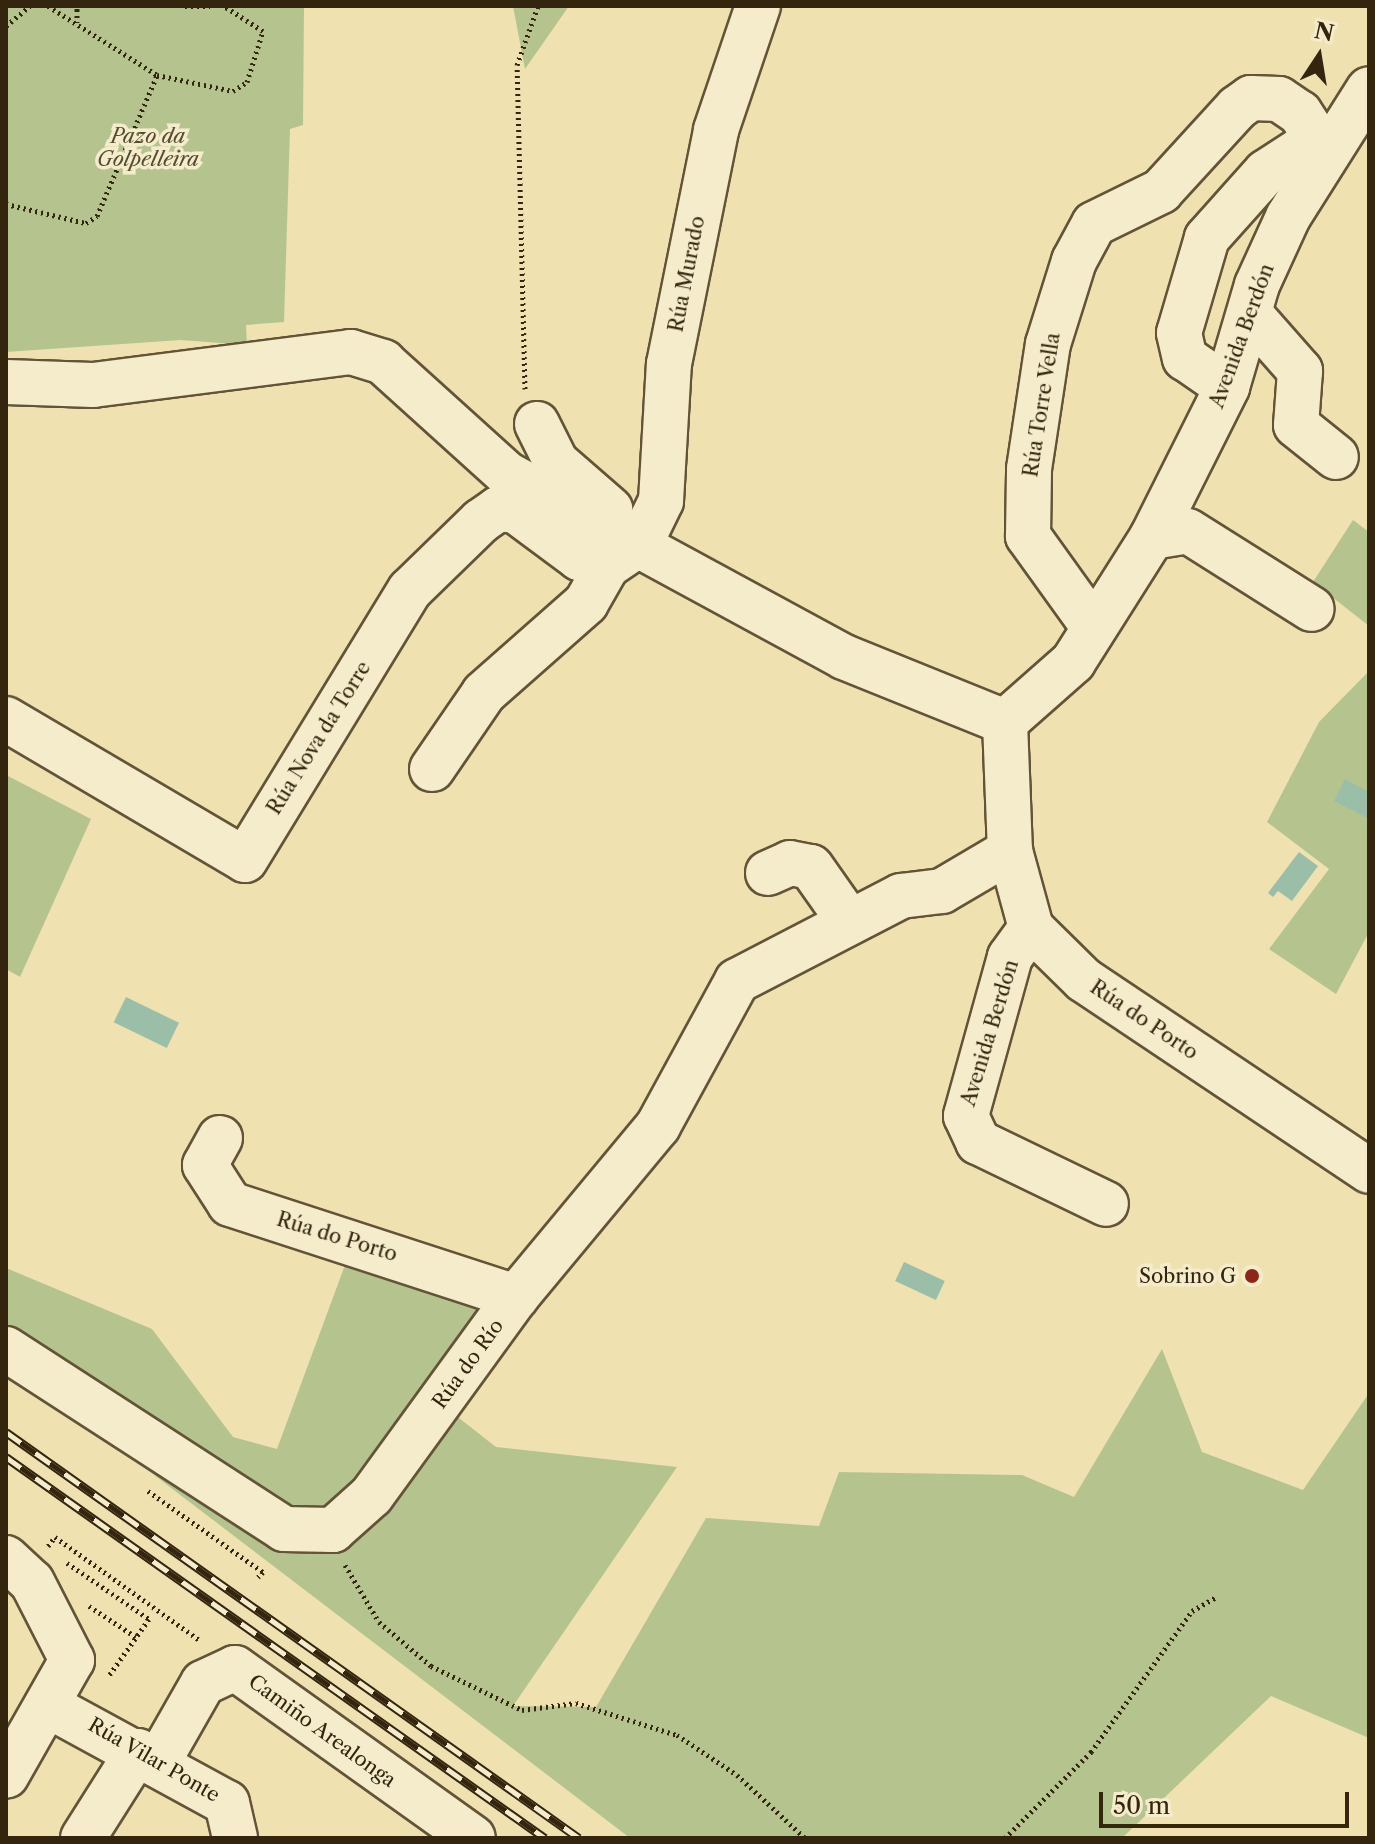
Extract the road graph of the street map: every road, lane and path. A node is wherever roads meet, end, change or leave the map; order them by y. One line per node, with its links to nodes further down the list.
1 (30, 6): 10 (path)
2 (48, 6): 9 (path)
3 (77, 6): 9 (path)
4 (185, 6): 5 (path)
5 (210, 6)
6 (224, 6): 11 (path)
7 (538, 6): 18 (path)
8 (758, 6): 21 (street, Rúa Murado)
9 (77, 23): 11 (path)
10 (6, 26)
11 (157, 75): 14 (path)
12 (1369, 89): 13 (street, Avenida Berdón)
13 (1324, 143): 15 (street, Avenida Berdón); 17 (street); 23 (street, Rúa Torre Vella)
14 (6, 204)
15 (1250, 314): 17 (street, Avenida Berdón); 19 (street)
16 (6, 382): 21 (street)
17 (1227, 387): 20 (street, Avenida Berdón)
18 (537, 424): 21 (street)
19 (1336, 457)
20 (1152, 537): 22 (street); 23 (street, Avenida Berdón)
21 (633, 548): 24 (street, Rúa Nova da Torre); 25 (street); 26 (street)
22 (1312, 609)
23 (1092, 625): 25 (street, Avenida Berdón)
24 (6, 719)
25 (1005, 722): 27 (street)
26 (432, 769)
27 (1010, 851): 29 (street, Rúa do Río); 30 (street)
28 (768, 873): 29 (street)
29 (849, 921): 34 (street, Rúa do Río)
30 (1031, 928): 32 (street, Rúa do Porto); 33 (street, Avenida Berdón)
31 (220, 1138): 34 (street, Rúa do Porto)
32 (1369, 1171)
33 (1106, 1204)
34 (516, 1297): 36 (street, Rúa do Río)
35 (6, 1349): 36 (street)
36 (333, 1530): 48 (path)
37 (6, 1558): 42 (street)
38 (74, 1596): 40 (path)
39 (1216, 1597): 49 (path)
40 (136, 1637): 41 (path); 42 (path)
41 (210, 1647)
42 (63, 1711): 43 (street, Rúa Vilar Ponte); 44 (street)
43 (148, 1757): 45 (street); 46 (street, Rúa Vilar Ponte); 47 (street, Camiño Arealonga)
44 (6, 1776)
45 (83, 1838)
46 (235, 1838)
47 (473, 1838)
48 (805, 1838)
49 (1005, 1838)

